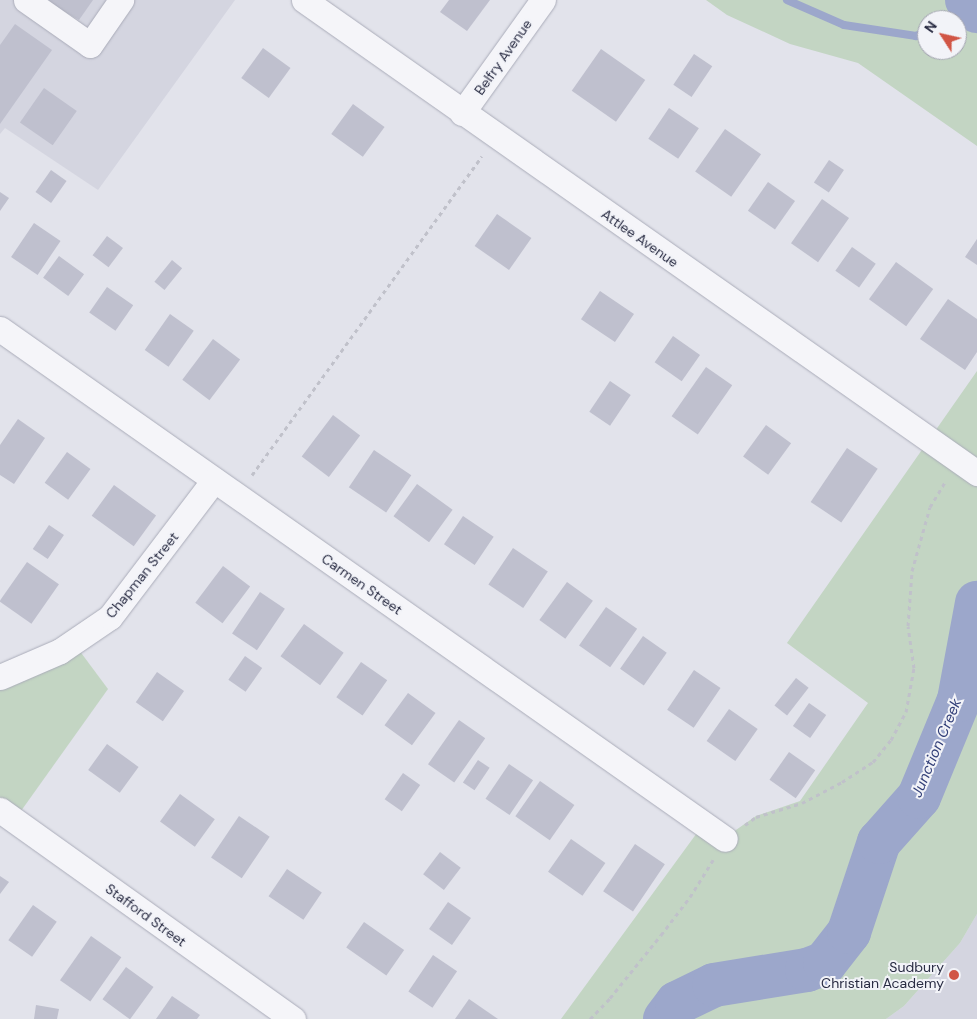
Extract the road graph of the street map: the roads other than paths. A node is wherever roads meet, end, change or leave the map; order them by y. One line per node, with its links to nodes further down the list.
1 (26, 0): 2 (street)
2 (121, 0)
3 (304, 0): 5 (street, Attlee Avenue)
4 (544, 0): 5 (street, Belfry Avenue)
5 (462, 113): 7 (street, Attlee Avenue)
6 (0, 329): 8 (street, Carmen Street)
7 (967, 466)
8 (214, 480): 9 (street, Chapman Street); 11 (street, Carmen Street)
9 (0, 677)
10 (0, 810): 12 (street, Stafford Street)
11 (725, 839)
12 (293, 1019)

